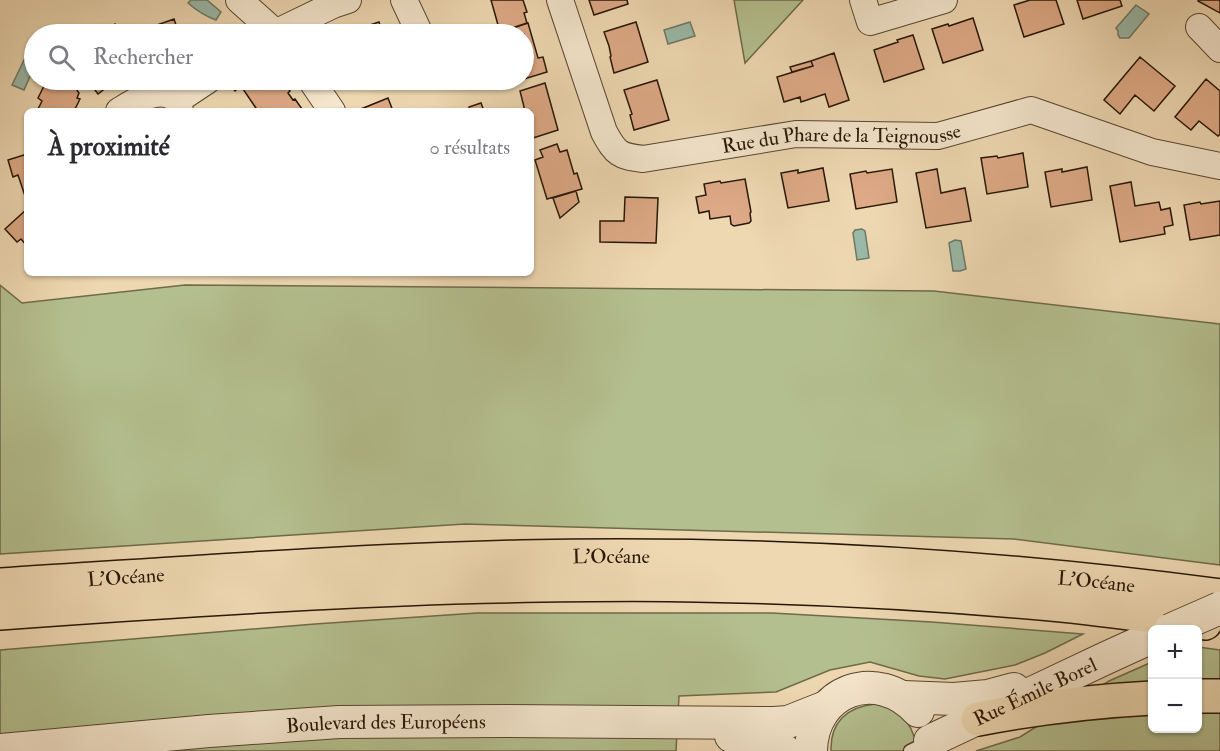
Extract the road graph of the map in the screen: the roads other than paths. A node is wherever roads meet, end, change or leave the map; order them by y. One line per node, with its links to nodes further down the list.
1 (239, 0): 7 (street)
2 (348, 0): 8 (street)
3 (404, 0): 9 (street)
4 (560, 0): 17 (street, Rue du Phare de la Teignousse)
5 (863, 0): 6 (street)
6 (944, 0)
7 (264, 24)
8 (295, 24)
9 (415, 24)
10 (1199, 27): 11 (street)
11 (1220, 49)
12 (197, 90): 14 (street)
13 (318, 90): 16 (street)
14 (179, 106): 15 (street)
15 (124, 108)
16 (330, 108)
17 (1220, 166)
18 (0, 585): 19 (highway, L’Océane)
19 (1220, 596)
20 (1220, 608): 23 (street, bridge)
21 (0, 613): 22 (highway, L’Océane)
22 (1220, 624)
23 (1181, 625)
24 (1148, 639): 25 (street, Rue Émile Borel)
25 (1106, 658): 28 (street, Rue Émile Borel); 31 (street, Rue Émile Borel)
26 (1202, 696): 27 (highway)
27 (1220, 696)
28 (903, 697): 30 (street, Boulevard des Européens); 33 (street)
29 (1148, 698): 31 (highway)
30 (826, 707): 32 (street, Boulevard des Européens); 36 (street)
31 (978, 719): 33 (street, Rue Émile Borel)
32 (665, 723): 34 (street, Boulevard des Européens); 35 (street, Boulevard des Européens)
33 (923, 748)
34 (0, 750)
35 (785, 751)
36 (811, 751)

